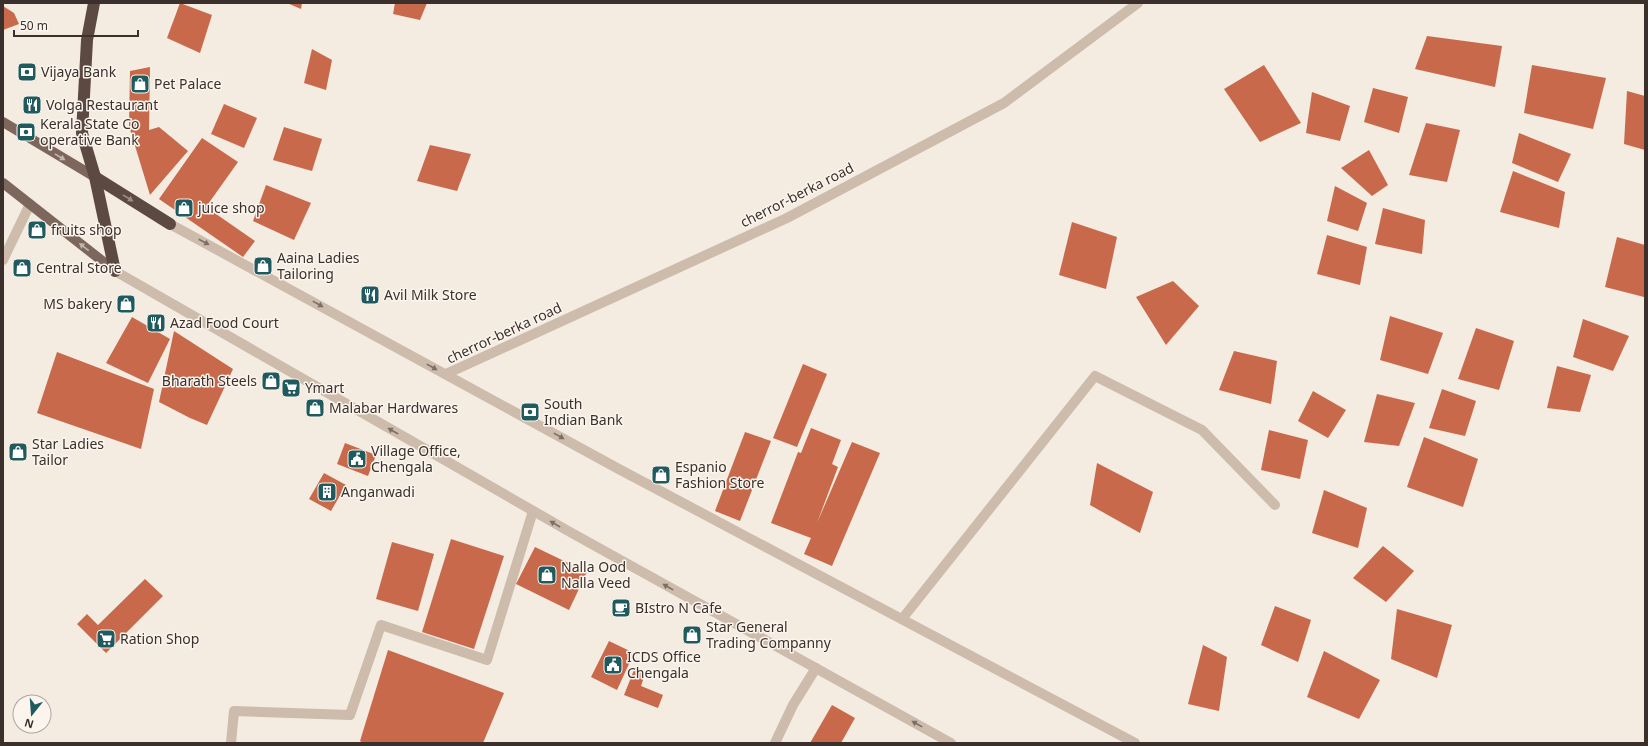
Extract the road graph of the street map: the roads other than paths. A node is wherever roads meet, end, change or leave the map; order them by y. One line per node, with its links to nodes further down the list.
1 (94, 3): 4 (highway)
2 (1138, 3): 10 (street, cherror-berka road)
3 (3, 122): 4 (main road, one-way to 4)
4 (95, 177): 7 (highway, one-way to 7); 9 (highway)
5 (3, 183): 6 (main road)
6 (30, 204): 8 (street); 9 (main road, one-way to 6)
7 (170, 224): 10 (street, one-way to 10)
8 (3, 260)
9 (115, 271): 12 (street, one-way to 9)
10 (446, 374): 13 (street, one-way to 13)
11 (1275, 505): 13 (street)
12 (533, 511): 14 (street, one-way to 12); 15 (street)
13 (902, 619): 18 (street)
14 (816, 668): 16 (street); 17 (street, one-way to 14)
15 (231, 743)
16 (775, 743)
17 (951, 743)
18 (1135, 743)

